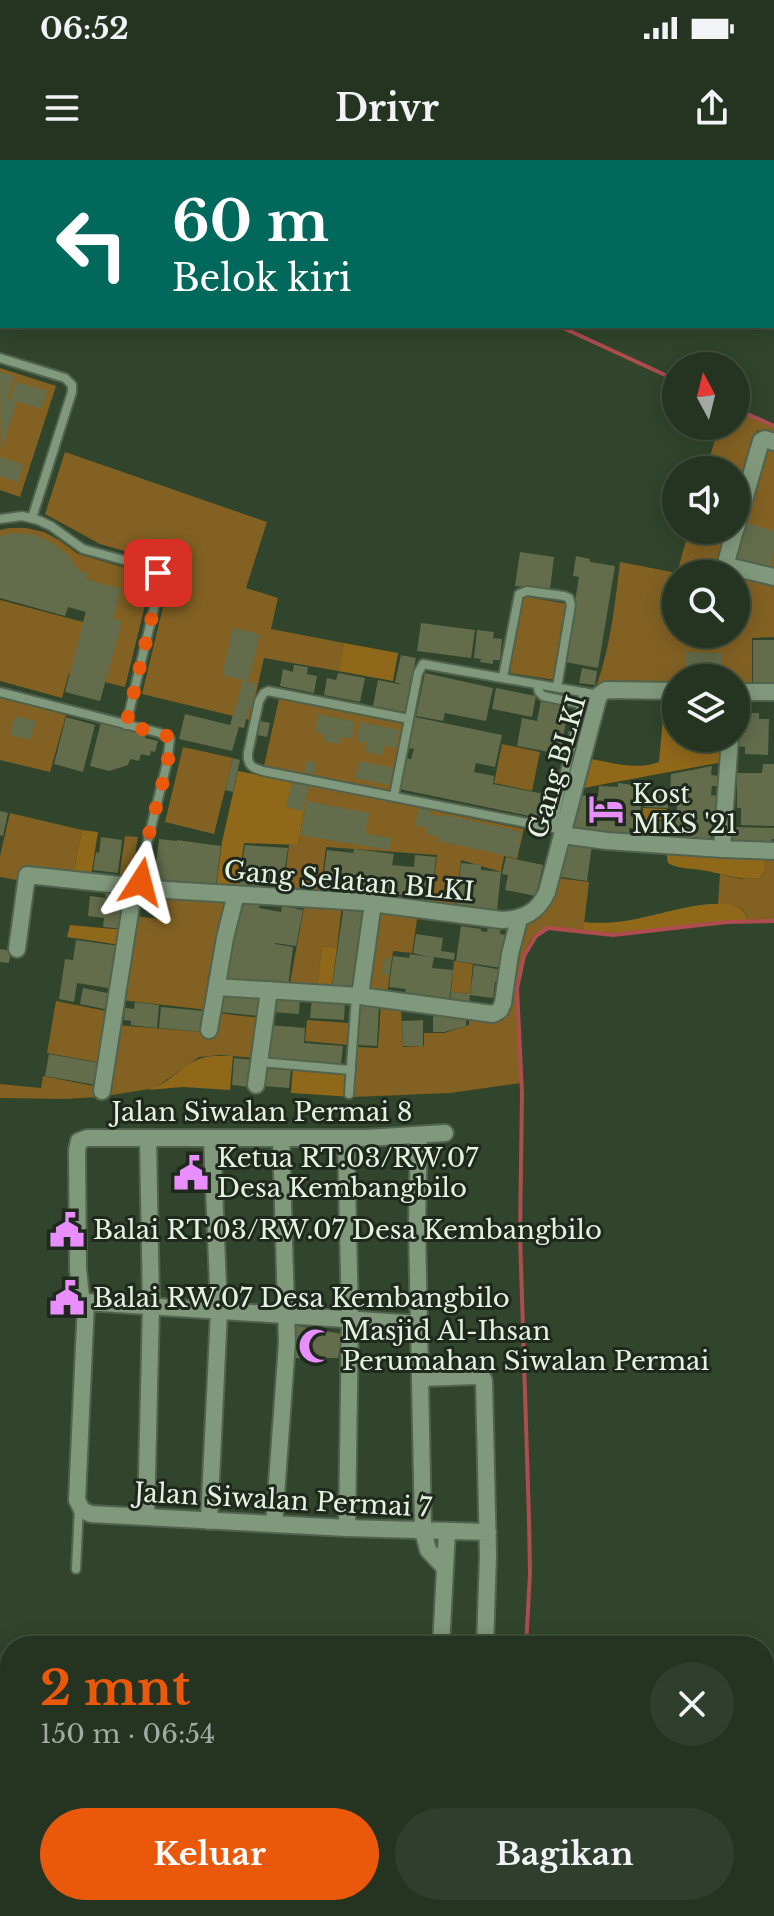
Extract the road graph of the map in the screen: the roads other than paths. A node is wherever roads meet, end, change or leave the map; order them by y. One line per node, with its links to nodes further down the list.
1 (0, 358): 4 (lane)
2 (774, 442): 3 (street)
3 (750, 479)
4 (32, 518): 5 (lane); 18 (lane)
5 (0, 519)
6 (732, 544): 7 (street)
7 (774, 577)
8 (503, 677): 9 (lane); 10 (lane); 17 (lane)
9 (537, 684): 10 (lane); 16 (lane)
10 (557, 687): 15 (lane)
11 (662, 691): 15 (street, Gang BLKI)
12 (0, 692): 18 (lane)
13 (750, 692): 14 (street)
14 (774, 692)
15 (592, 694): 16 (lane); 21 (street, Gang BLKI)
16 (581, 704): 21 (lane)
17 (409, 719): 20 (lane); 20 (lane)
18 (126, 725): 24 (lane)
19 (729, 752): 22 (street)
20 (394, 796): 21 (lane)
21 (559, 831): 22 (street); 27 (street, Gang BLKI)
22 (722, 849): 23 (street)
23 (774, 851)
24 (137, 887): 25 (street, Gang Selatan BLKI); 28 (street, Gang Selatan BLKI); 36 (street)
25 (236, 894): 26 (street, Gang Selatan BLKI); 29 (street)
26 (373, 903): 27 (street, Gang Selatan BLKI); 31 (street)
27 (521, 918): 31 (street)
28 (17, 949)
29 (217, 987): 30 (street); 32 (street)
30 (269, 990): 31 (street); 33 (street)
31 (358, 996): 34 (lane)
32 (209, 1030)
33 (259, 1061): 34 (lane); 35 (street)
34 (351, 1070): 37 (lane)
35 (256, 1085)
36 (102, 1091)
37 (349, 1094)
38 (445, 1133): 39 (street, Jalan Siwalan Permai 8)
39 (419, 1135): 43 (street, Jalan Siwalan Permai 8); 49 (street)
40 (148, 1138): 41 (street, Jalan Siwalan Permai 8); 44 (street, Jalan Siwalan Permai 8); 45 (street)
41 (212, 1138): 42 (street, Jalan Siwalan Permai 8); 46 (street)
42 (281, 1138): 43 (street, Jalan Siwalan Permai 8); 47 (street)
43 (346, 1138): 48 (street)
44 (86, 1302): 45 (street); 51 (street)
45 (151, 1306): 46 (street); 52 (street)
46 (219, 1311): 47 (street); 53 (street)
47 (287, 1315): 48 (street); 54 (street)
48 (350, 1319): 49 (street); 55 (street)
49 (419, 1324): 50 (street)
50 (420, 1378): 56 (street); 58 (street)
51 (79, 1507): 52 (street, Jalan Siwalan Permai 7); 60 (lane)
52 (146, 1517): 53 (street, Jalan Siwalan Permai 7)
53 (209, 1521): 54 (street, Jalan Siwalan Permai 7)
54 (274, 1524): 55 (street, Jalan Siwalan Permai 7)
55 (347, 1528): 56 (street, Jalan Siwalan Permai 7)
56 (423, 1531): 57 (street, Jalan Siwalan Permai 7); 59 (street)
57 (447, 1531): 58 (street, Jalan Siwalan Permai 7); 59 (street)
58 (488, 1532): 62 (street)
59 (445, 1568): 61 (street)
60 (76, 1569)
61 (442, 1636)
62 (485, 1636)

